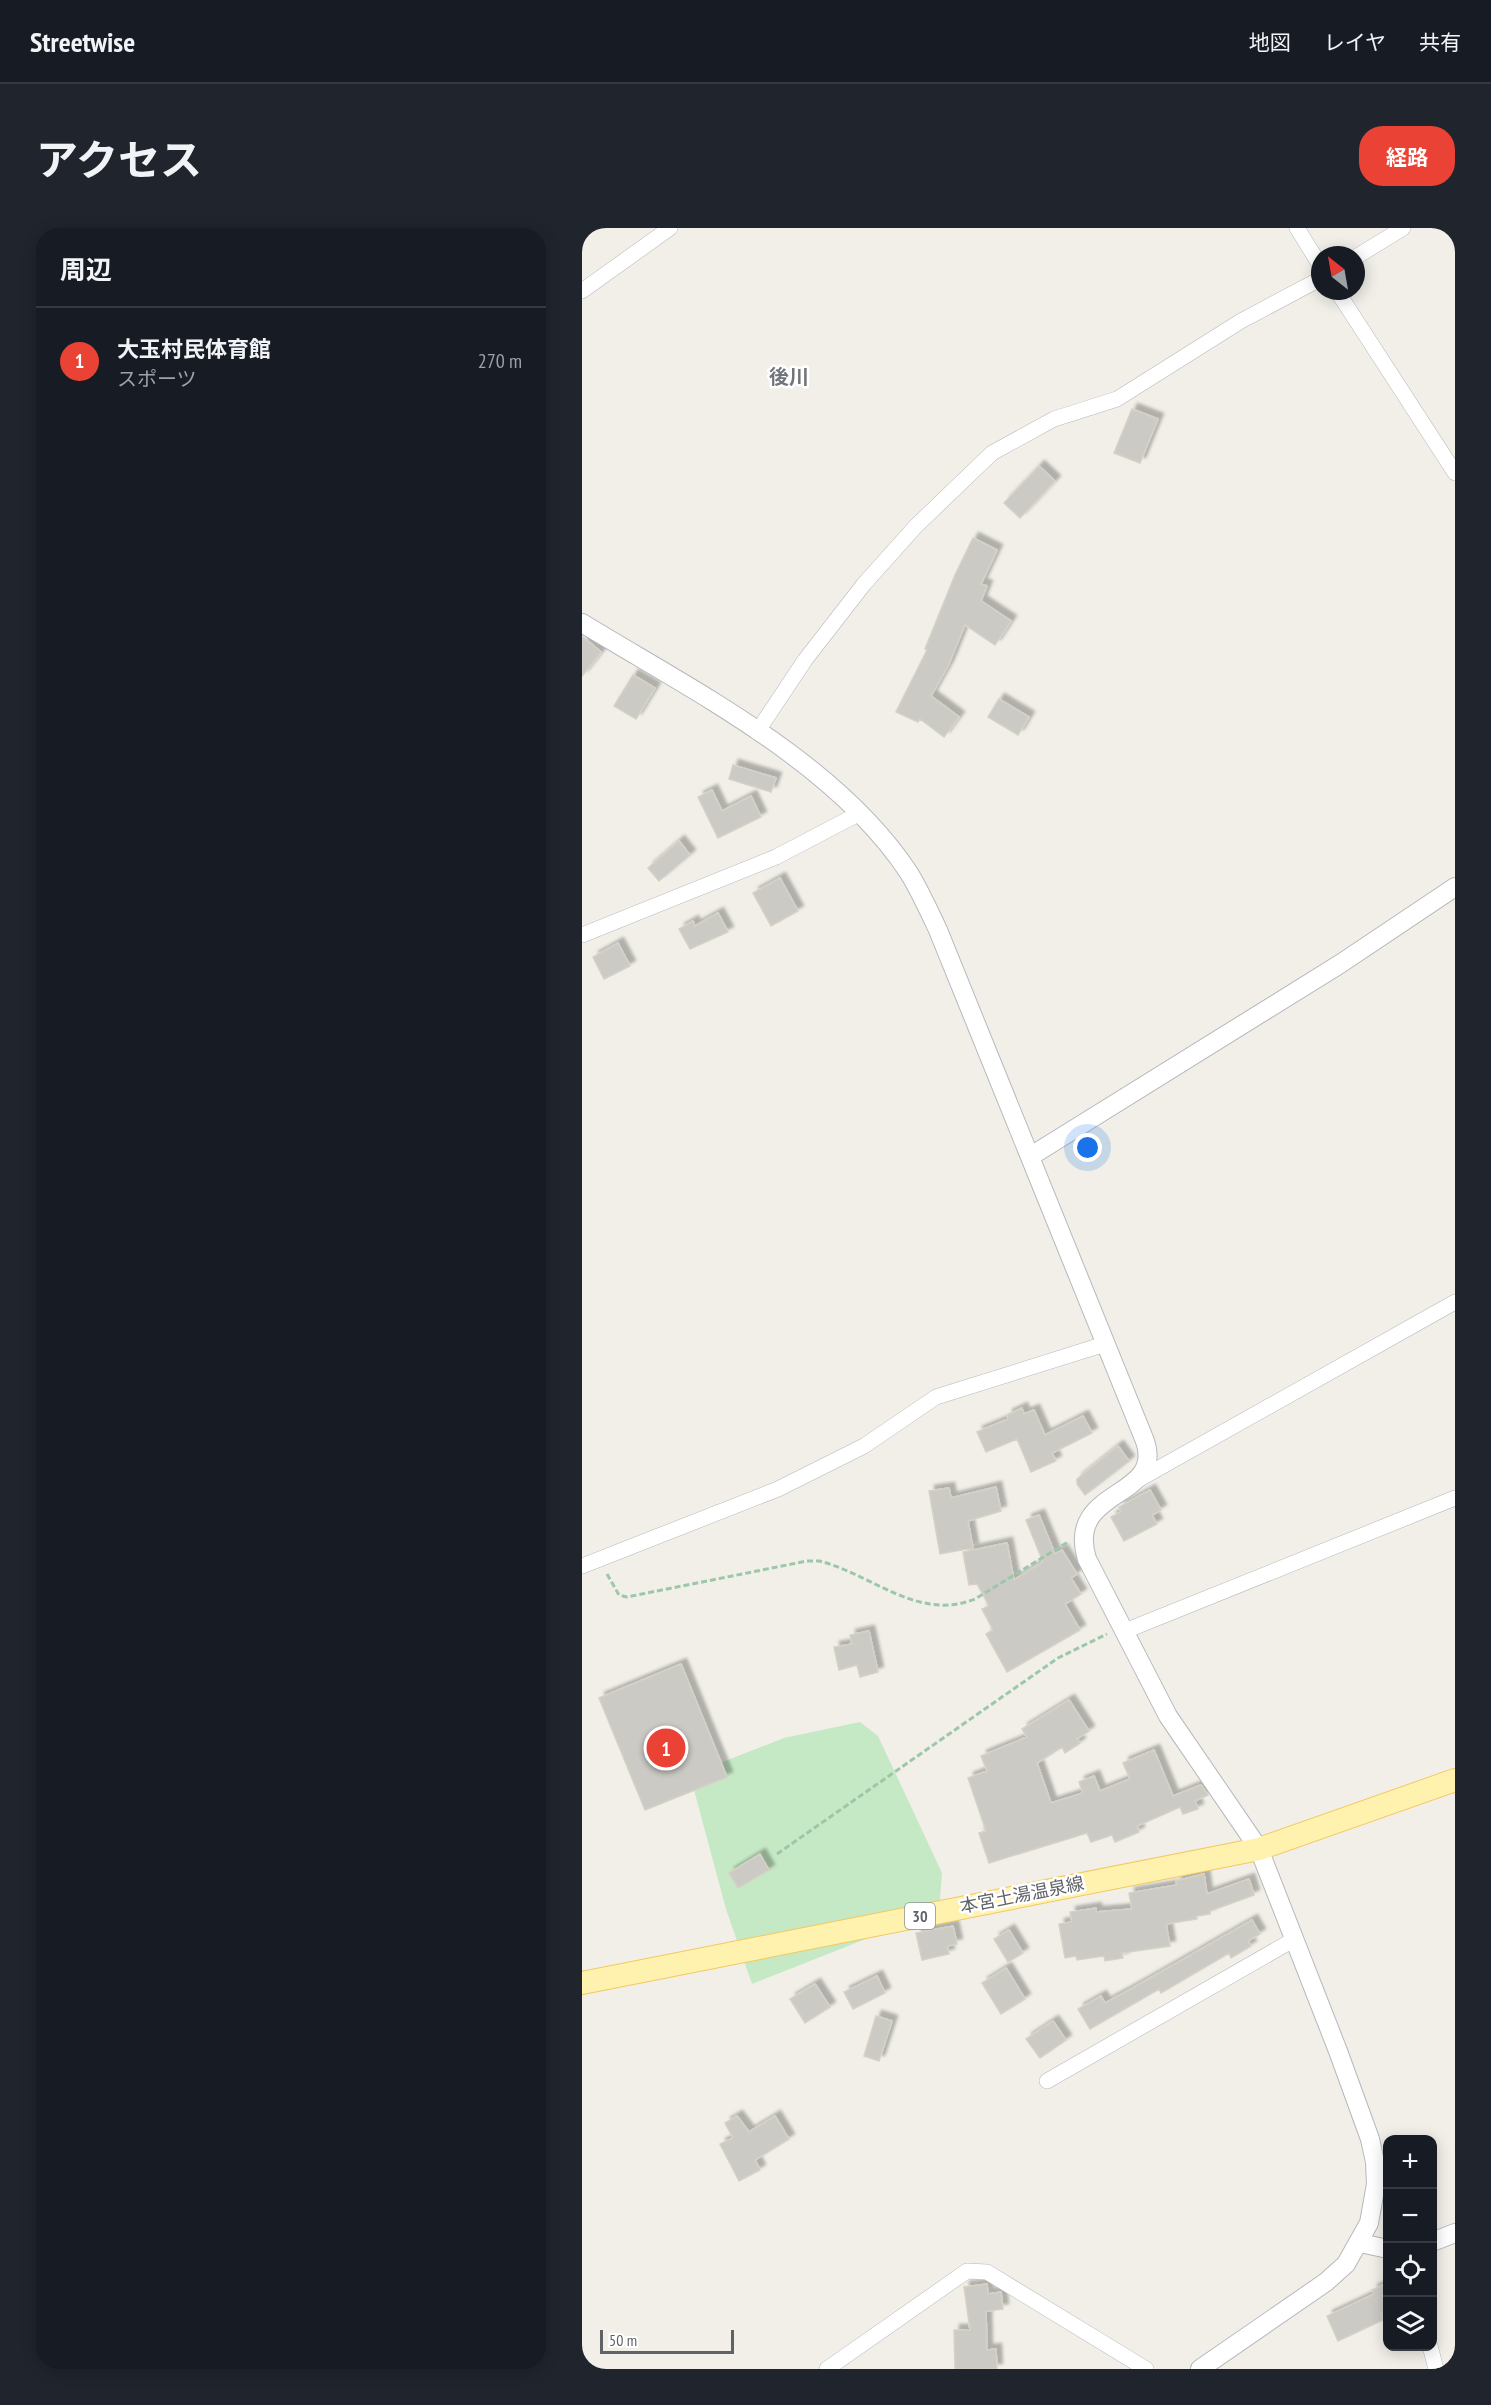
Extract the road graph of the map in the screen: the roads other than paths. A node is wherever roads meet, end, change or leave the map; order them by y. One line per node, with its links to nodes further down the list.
1 (670, 228): 7 (street)
2 (1297, 228): 4 (street)
3 (1403, 228): 5 (street)
4 (1311, 251)
5 (1365, 251)
6 (1311, 284): 11 (street)
7 (582, 291)
8 (1343, 300): 9 (street)
9 (1455, 473)
10 (582, 623): 11 (street)
11 (758, 732): 12 (street)
12 (860, 813): 14 (street); 15 (street)
13 (1455, 887): 15 (street)
14 (582, 935)
15 (1031, 1156): 17 (street)
16 (1455, 1302): 18 (street)
17 (1105, 1344): 18 (street); 20 (street)
18 (1136, 1481): 21 (street)
19 (1455, 1498): 21 (street)
20 (582, 1566)
21 (1119, 1631): 23 (street)
22 (1455, 1780): 23 (main road, 本宮土湯温泉線 / 30)
23 (1258, 1849): 24 (street); 25 (main road, 本宮土湯温泉線 / 30)
24 (1293, 1940): 26 (street); 29 (street)
25 (582, 1983)
26 (1047, 2080)
27 (1455, 2233): 28 (street)
28 (1437, 2240)
29 (1360, 2243): 30 (street); 34 (street)
30 (1383, 2248)
31 (1431, 2351): 35 (street)
32 (827, 2369): 33 (street)
33 (1146, 2369)
34 (1200, 2369)
35 (1436, 2369)

